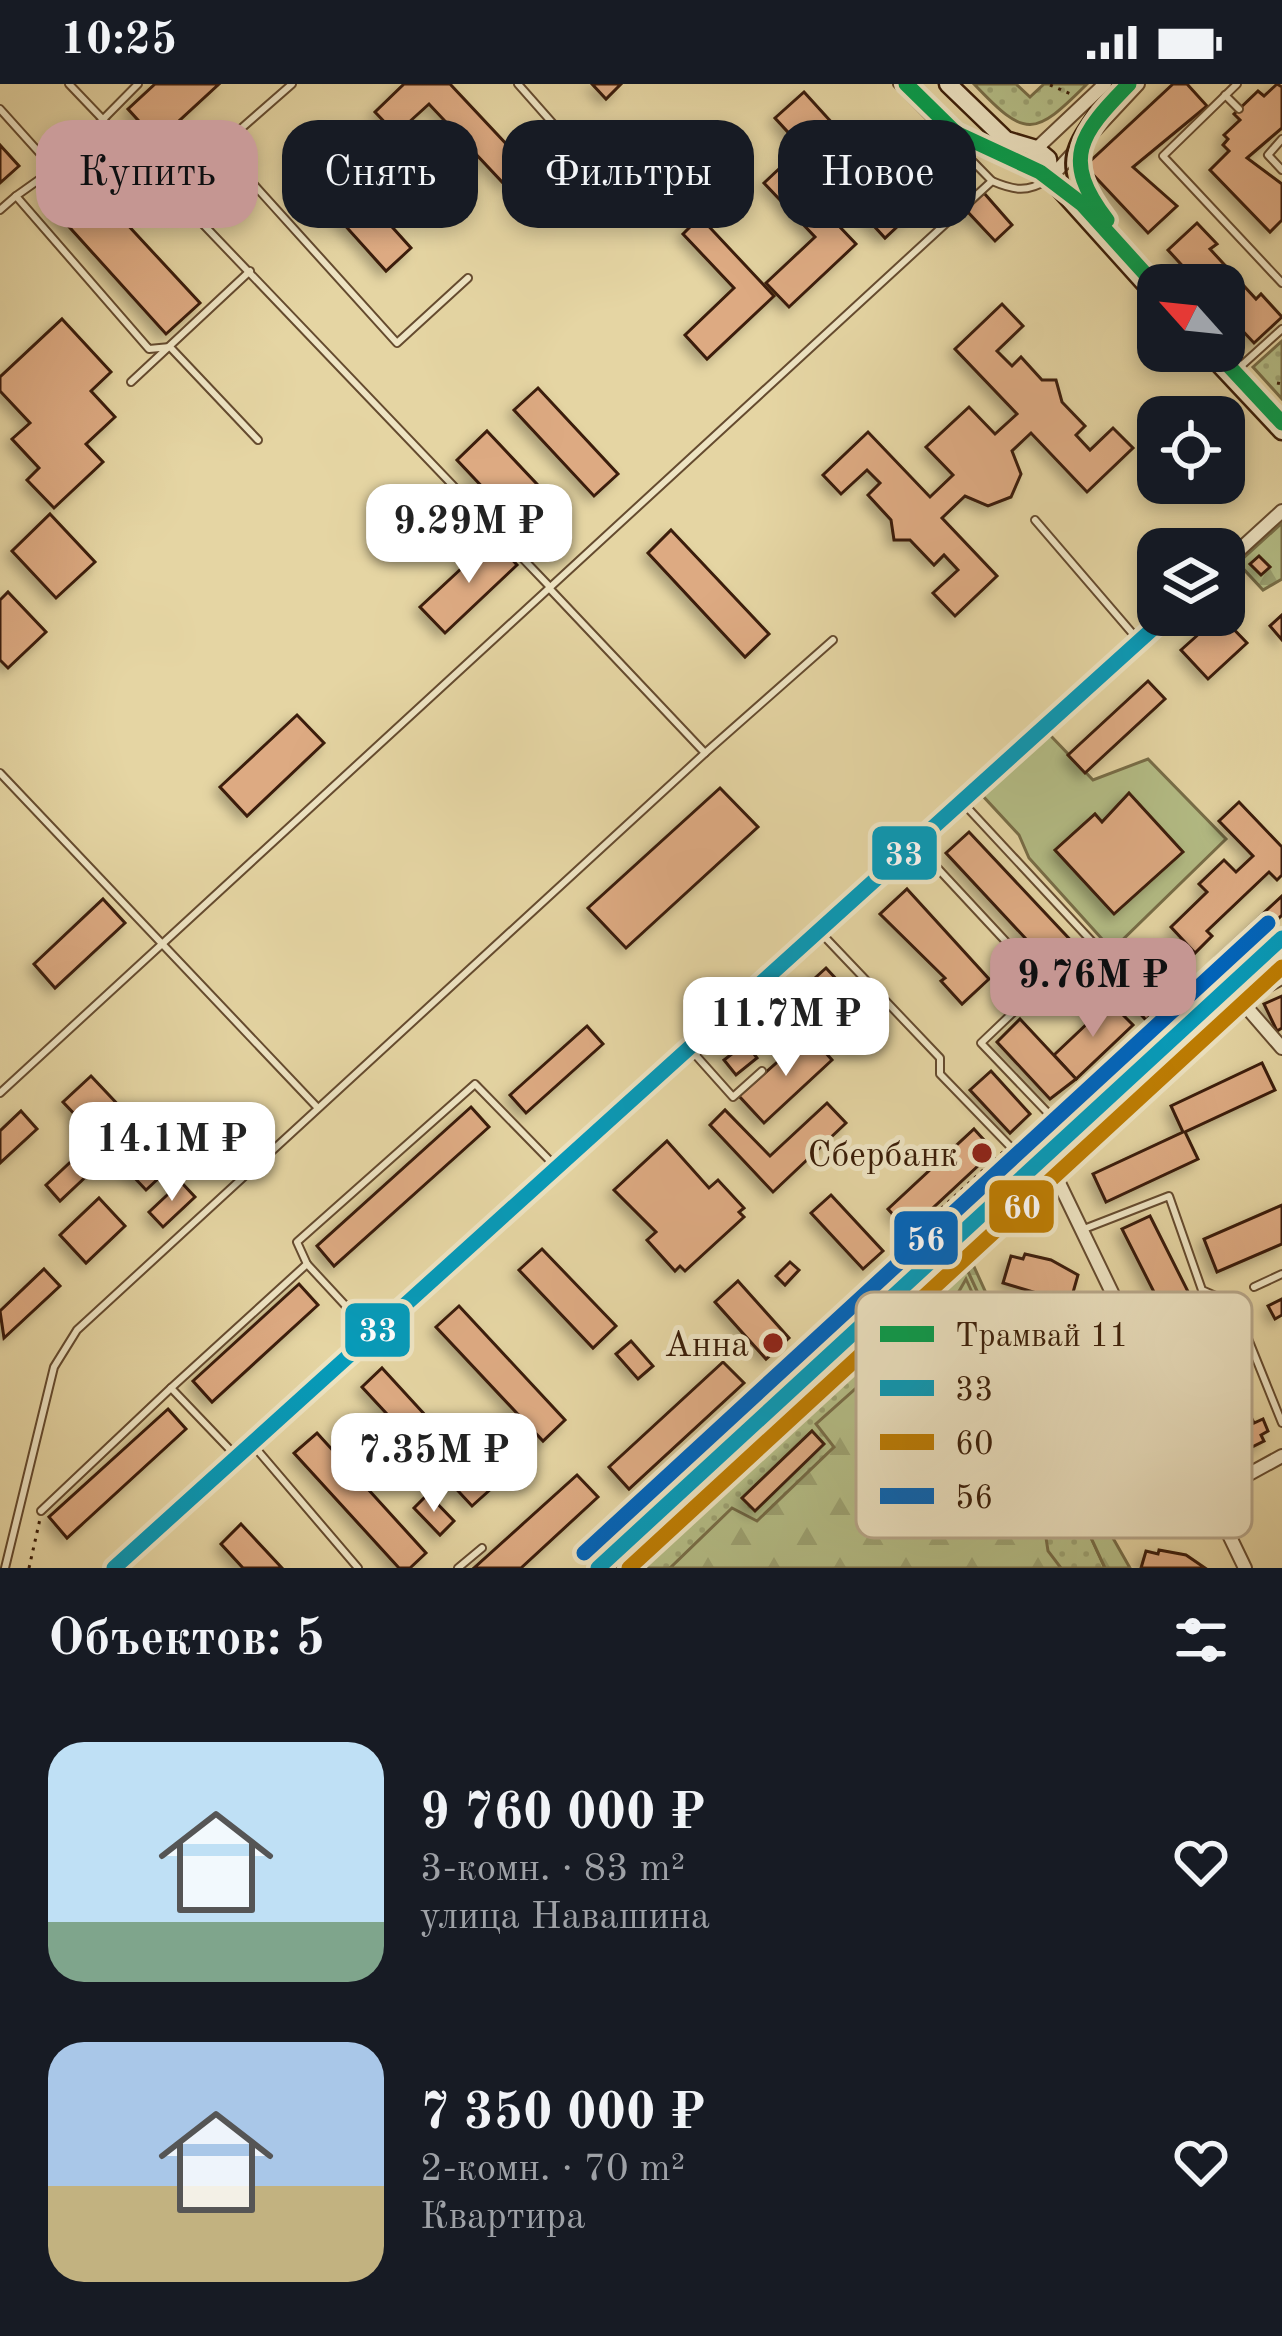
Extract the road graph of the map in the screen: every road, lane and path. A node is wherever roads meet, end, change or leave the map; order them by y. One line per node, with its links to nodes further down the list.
1 (69, 84): 15 (lane)
2 (138, 84): 15 (lane)
3 (292, 84): 27 (lane)
4 (518, 84): 16 (lane)
5 (897, 84): 21 (lane)
6 (948, 84): 19 (main road)
7 (1105, 84): 19 (street)
8 (1138, 84): 19 (street)
9 (1049, 85): 12 (path)
10 (1234, 85): 11 (lane)
11 (1225, 95): 14 (lane); 28 (lane)
12 (1078, 97)
13 (0, 109): 18 (lane)
14 (1239, 110)
15 (102, 118): 25 (lane)
16 (549, 120)
17 (1282, 139): 20 (lane)
18 (36, 149)
19 (1049, 161): 21 (lane); 26 (main road)
20 (1282, 170)
21 (992, 181): 39 (lane)
22 (36, 182): 23 (lane)
23 (16, 196): 24 (lane); 30 (lane)
24 (0, 210)
25 (250, 272): 30 (lane); 39 (lane)
26 (1137, 272)
27 (468, 278)
28 (1282, 284)
29 (1282, 329): 32 (lane)
30 (170, 347): 33 (lane); 35 (lane)
31 (1227, 372): 32 (main road)
32 (1230, 375): 34 (main road)
33 (131, 382)
34 (1282, 431)
35 (258, 440)
36 (1282, 511): 38 (street)
37 (1035, 520): 42 (lane)
38 (1245, 545)
39 (549, 588): 43 (lane); 49 (lane)
40 (1145, 636): 42 (street)
41 (833, 640): 43 (lane)
42 (1139, 641): 45 (street)
43 (705, 753): 58 (lane)
44 (0, 773): 49 (lane)
45 (961, 801): 46 (street); 51 (lane)
46 (915, 844): 47 (street); 51 (lane)
47 (818, 931): 54 (street); 61 (lane)
48 (1282, 938): 52 (main road)
49 (164, 942): 57 (lane); 58 (lane)
50 (1282, 981): 53 (lane)
51 (1044, 983): 59 (lane)
52 (1229, 987): 55 (street); 59 (main road)
53 (1260, 992)
54 (689, 1047): 56 (lane); 62 (street)
55 (1282, 1048)
56 (762, 1071)
57 (0, 1093)
58 (316, 1106): 83 (lane)
59 (1068, 1134): 61 (main road)
60 (1009, 1157): 64 (path)
61 (1039, 1163): 63 (street); 68 (main road)
62 (556, 1168): 65 (lane); 72 (street)
63 (1084, 1229): 69 (street); 70 (lane)
64 (897, 1261)
65 (307, 1264): 72 (lane); 74 (lane)
66 (1282, 1274): 67 (lane)
67 (1254, 1287)
68 (899, 1292)
69 (1114, 1292)
70 (1207, 1292)
71 (856, 1331): 88 (main road)
72 (373, 1334): 76 (street)
73 (1252, 1349): 75 (lane)
74 (171, 1388): 77 (lane); 80 (lane)
75 (1282, 1423)
76 (251, 1443): 77 (street); 86 (lane)
77 (236, 1456): 85 (street)
78 (1282, 1456): 79 (street)
79 (1252, 1472)
80 (41, 1511): 84 (path)
81 (1231, 1538): 89 (street)
82 (482, 1548): 87 (lane)
83 (5, 1568)
84 (29, 1568)
85 (114, 1568)
86 (358, 1568)
87 (458, 1568)
88 (598, 1568)
89 (1245, 1568)

